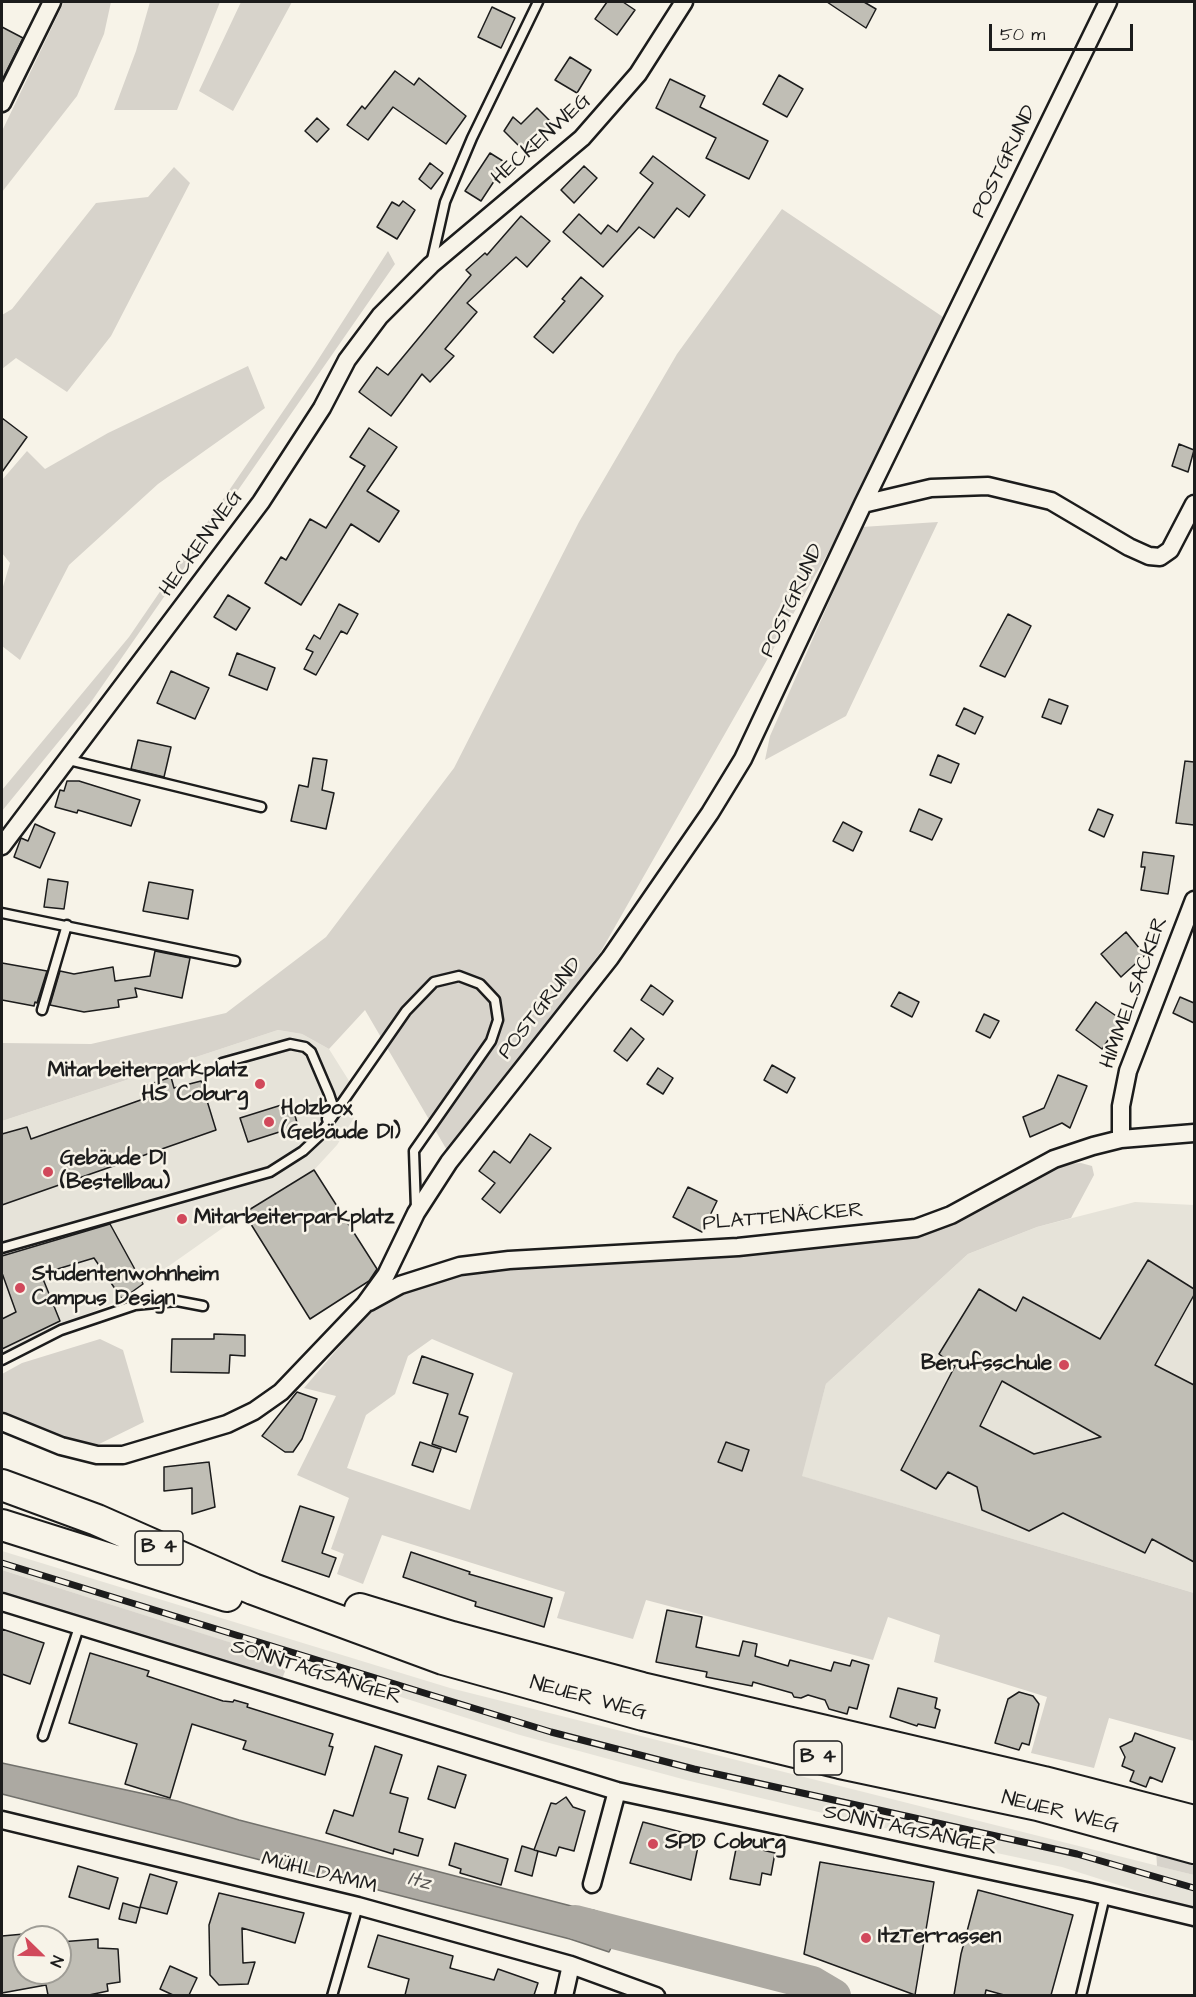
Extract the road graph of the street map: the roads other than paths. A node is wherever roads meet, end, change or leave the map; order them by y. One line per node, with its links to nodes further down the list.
1 (52, 2): 5 (street)
2 (538, 2): 6 (lane, HECKENWEG)
3 (684, 2): 6 (street, HECKENWEG)
4 (1108, 2): 7 (street, POSTGRUND)
5 (2, 103)
6 (431, 265): 9 (street, HECKENWEG)
7 (863, 504): 8 (street); 21 (street, POSTGRUND)
8 (1194, 504)
9 (69, 760): 10 (lane); 11 (street, HECKENWEG)
10 (261, 807)
11 (2, 846)
12 (1194, 900): 20 (street, HIMMELSACKER)
13 (2, 913): 14 (lane)
14 (67, 925): 15 (lane); 16 (lane)
15 (235, 961)
16 (42, 1010)
17 (225, 1071): 19 (lane)
18 (1194, 1133): 20 (street, PLATTENÄCKER)
19 (319, 1136): 21 (lane); 22 (lane)
20 (1121, 1139): 23 (street, PLATTENÄCKER)
21 (416, 1213): 23 (street, POSTGRUND)
22 (2, 1248)
23 (365, 1304): 26 (street, POSTGRUND)
24 (203, 1306): 25 (lane)
25 (2, 1360)
26 (2, 1422)
27 (2, 1463): 36 (highway, NEUER WEG / B 4)
28 (2, 1485): 32 (highway, NEUER WEG / B 4)
29 (2, 1525): 32 (highway)
30 (2, 1602): 31 (street, SONNTAGSANGER)
31 (80, 1624): 33 (lane); 34 (street, SONNTAGSANGER)
32 (443, 1659): 37 (highway, NEUER WEG / B 4)
33 (42, 1736)
34 (617, 1791): 38 (street); 39 (street, SONNTAGSANGER)
35 (2, 1820): 40 (street, MÜHLDAMM)
36 (1194, 1821)
37 (1194, 1848)
38 (592, 1884)
39 (1105, 1896): 41 (street, SONNTAGSANGER); 46 (lane)
40 (358, 1906): 42 (street, MÜHLDAMM); 43 (lane)
41 (1194, 1917)
42 (571, 1965): 44 (street); 45 (street, MÜHLDAMM)
43 (332, 1995)
44 (564, 1995)
45 (656, 1995)
46 (1081, 1995)

